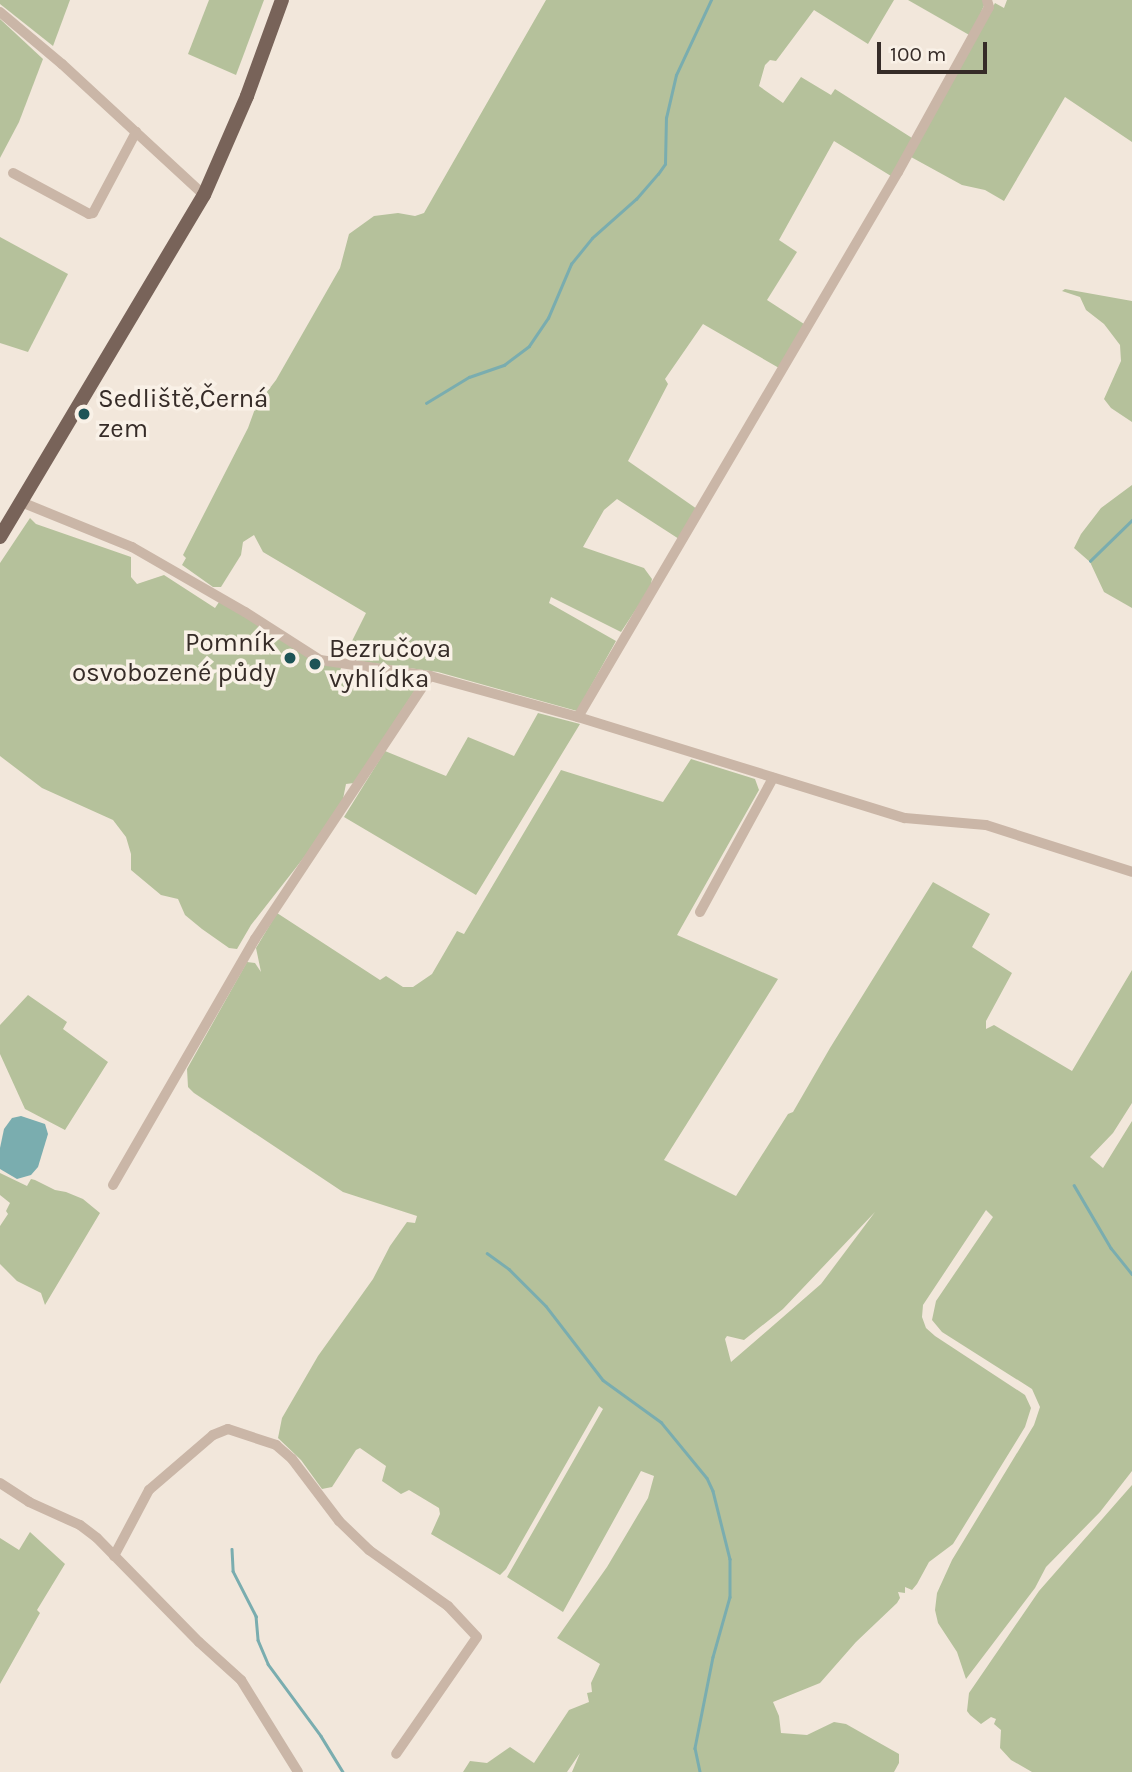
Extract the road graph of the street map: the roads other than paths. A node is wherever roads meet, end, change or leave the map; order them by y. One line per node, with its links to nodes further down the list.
1 (282, 0): 6 (main road)
2 (987, 0): 10 (street)
3 (0, 12): 4 (street)
4 (136, 132): 5 (street); 6 (street)
5 (13, 173)
6 (204, 195): 7 (main road)
7 (21, 502): 8 (main road); 9 (street)
8 (0, 537)
9 (430, 676): 10 (street); 14 (street)
10 (578, 717): 11 (street)
11 (773, 778): 12 (street); 13 (street)
12 (1132, 872)
13 (700, 912)
14 (113, 1185)
15 (0, 1483): 16 (street)
16 (114, 1556): 17 (street); 18 (street)
17 (396, 1754)
18 (298, 1772)

